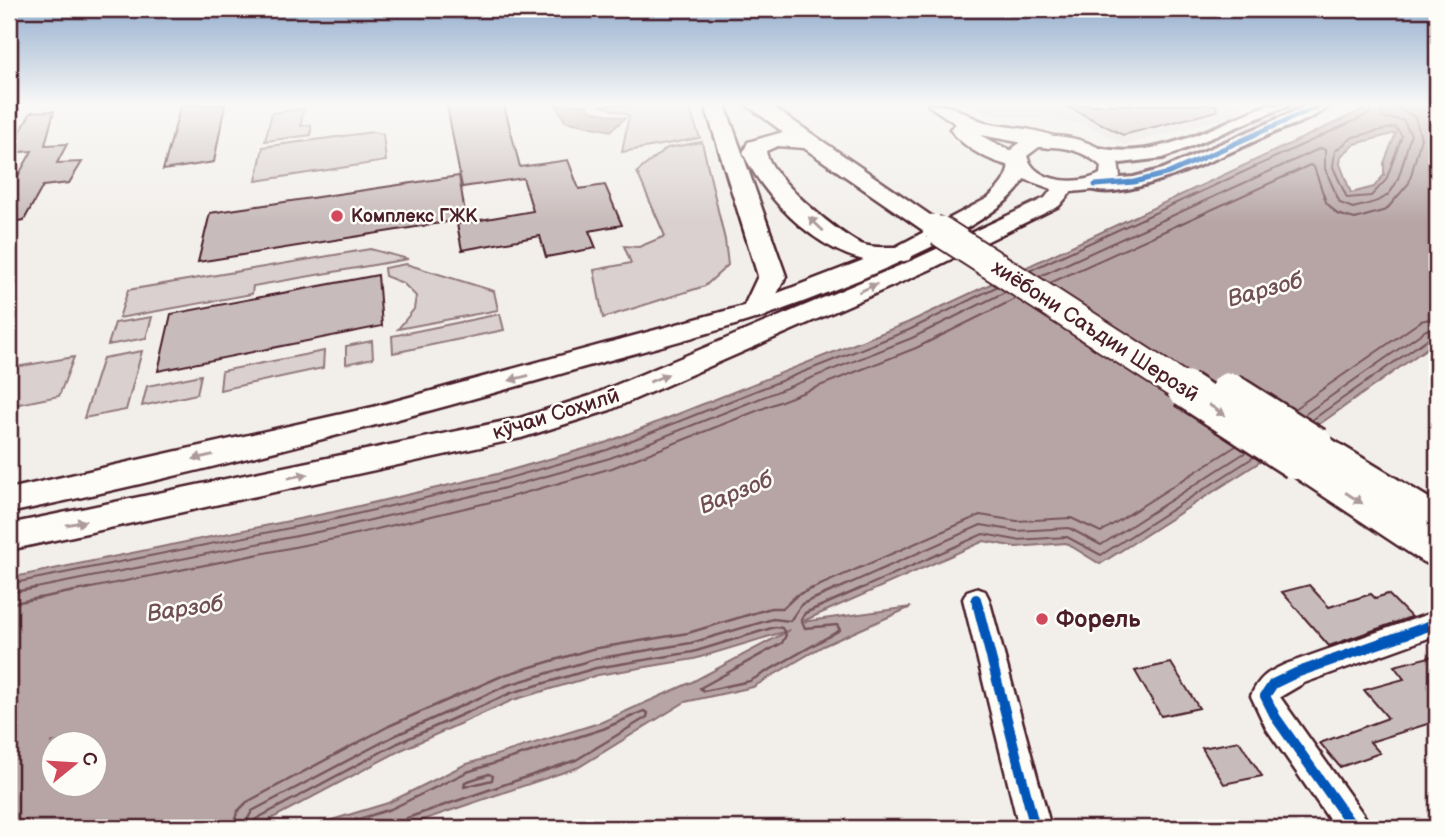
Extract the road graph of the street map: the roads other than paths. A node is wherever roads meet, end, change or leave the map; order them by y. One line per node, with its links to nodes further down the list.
1 (728, 144): 16 (highway)
2 (763, 144): 15 (highway, one-way to 2)
3 (816, 144): 14 (highway, хиёбони Саъдии Шерозӣ)
4 (835, 144): 14 (highway, хиёбони Саъдии Шерозӣ)
5 (978, 144): 11 (highway)
6 (1033, 144): 11 (main road)
7 (1070, 144): 10 (main road)
8 (1182, 144): 10 (street)
9 (1234, 144): 12 (street)
10 (1099, 153): 12 (main road)
11 (1019, 163): 13 (main road); 15 (main road, кӯчаи Соҳилӣ)
12 (1095, 184): 13 (main road)
13 (1066, 186): 19 (main road, кӯчаи Соҳилӣ, one-way to 13)
14 (944, 222): 21 (highway, хиёбони Саъдии Шерозӣ, bridge)
15 (900, 254): 16 (main road, кӯчаи Соҳилӣ)
16 (756, 310): 17 (main road, кӯчаи Соҳилӣ)
17 (587, 358): 18 (main road, кӯчаи Соҳилӣ, one-way to 18); 19 (main road)
18 (440, 398): 20 (main road); 22 (main road, кӯчаи Соҳилӣ, one-way to 22)
19 (600, 403): 20 (main road, кӯчаи Соҳилӣ)
20 (435, 447): 24 (main road, кӯчаи Соҳилӣ, one-way to 20)
21 (1306, 453): 23 (highway, хиёбони Саъдии Шерозӣ); 25 (highway, хиёбони Саъдии Шерозӣ, one-way to 25)
22 (9, 501)
23 (1430, 514)
24 (9, 537)
25 (1437, 551)
26 (976, 599): 28 (street)
27 (1437, 623): 29 (street)
28 (1035, 828)
29 (1354, 828)

